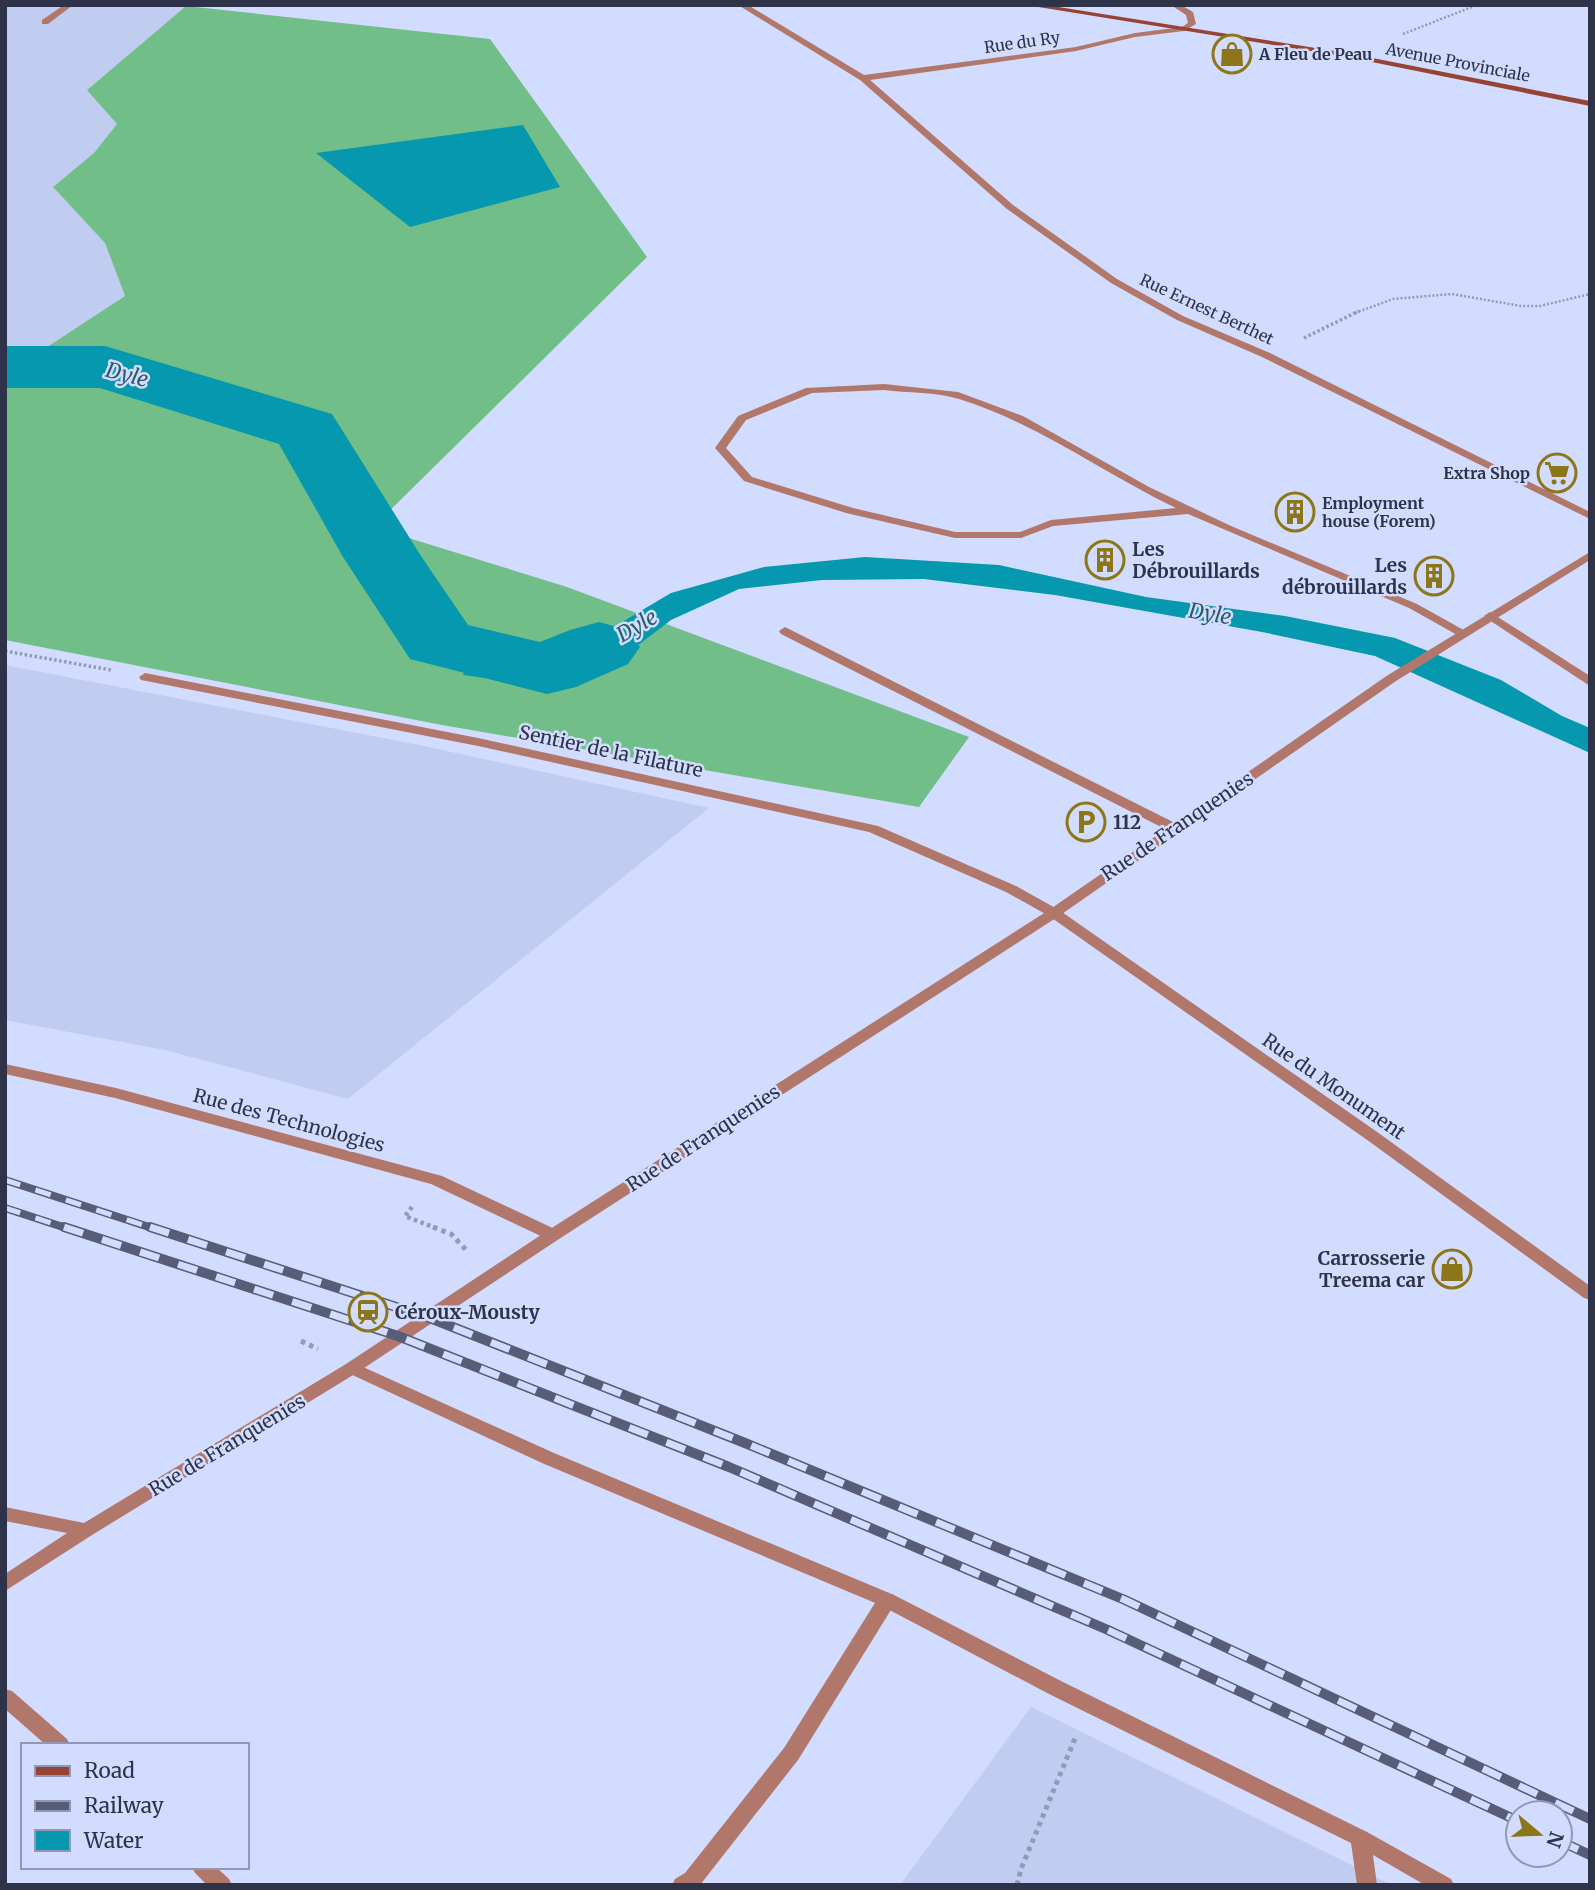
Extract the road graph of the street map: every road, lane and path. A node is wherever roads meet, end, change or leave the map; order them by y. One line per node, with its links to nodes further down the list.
1 (69, 5): 6 (street)
2 (742, 5): 9 (street, Rue Ernest Berthet)
3 (1030, 5): 7 (main road, Avenue Provinciale)
4 (1175, 5): 7 (street)
5 (1477, 5): 8 (path)
6 (45, 22)
7 (1184, 29): 8 (main road, Avenue Provinciale); 9 (street, Rue du Ry)
8 (1347, 55): 10 (main road, Avenue Provinciale)
9 (863, 78): 12 (street, Rue Ernest Berthet)
10 (1590, 104)
11 (1590, 294): 12 (path)
12 (1266, 355): 14 (street, Rue Ernest Berthet)
13 (1190, 510): 13 (street); 18 (street)
14 (1590, 516)
15 (1590, 555): 16 (street, Rue de Franquenies)
16 (1490, 616): 18 (street, Rue de Franquenies); 21 (street)
17 (785, 631): 22 (street)
18 (1463, 633): 22 (street, Rue de Franquenies)
19 (5, 651): 20 (path)
20 (145, 677): 23 (street, Sentier de la Filature)
21 (1590, 682)
22 (1174, 828): 23 (street, Rue de Franquenies)
23 (1054, 913): 26 (street, Rue de Franquenies); 28 (street, Rue du Monument)
24 (5, 1069): 25 (street, Rue des Technologies)
25 (436, 1180): 26 (street, Rue des Technologies); 27 (path)
26 (552, 1235): 27 (street, Rue de Franquenies)
27 (491, 1275): 29 (street, Rue de Franquenies)
28 (1590, 1294)
29 (352, 1368): 31 (street, Rue de Franquenies); 33 (street)
30 (5, 1514): 31 (street)
31 (86, 1530): 32 (street, Rue de Franquenies)
32 (5, 1584)
33 (887, 1600): 35 (street); 40 (street)
34 (5, 1698): 36 (street)
35 (1089, 1704): 37 (street); 41 (path)
36 (58, 1743)
37 (1360, 1838): 42 (street); 43 (street)
38 (204, 1869): 39 (street)
39 (222, 1885)
40 (682, 1885)
41 (1017, 1885)
42 (1367, 1885)
43 (1444, 1885)

